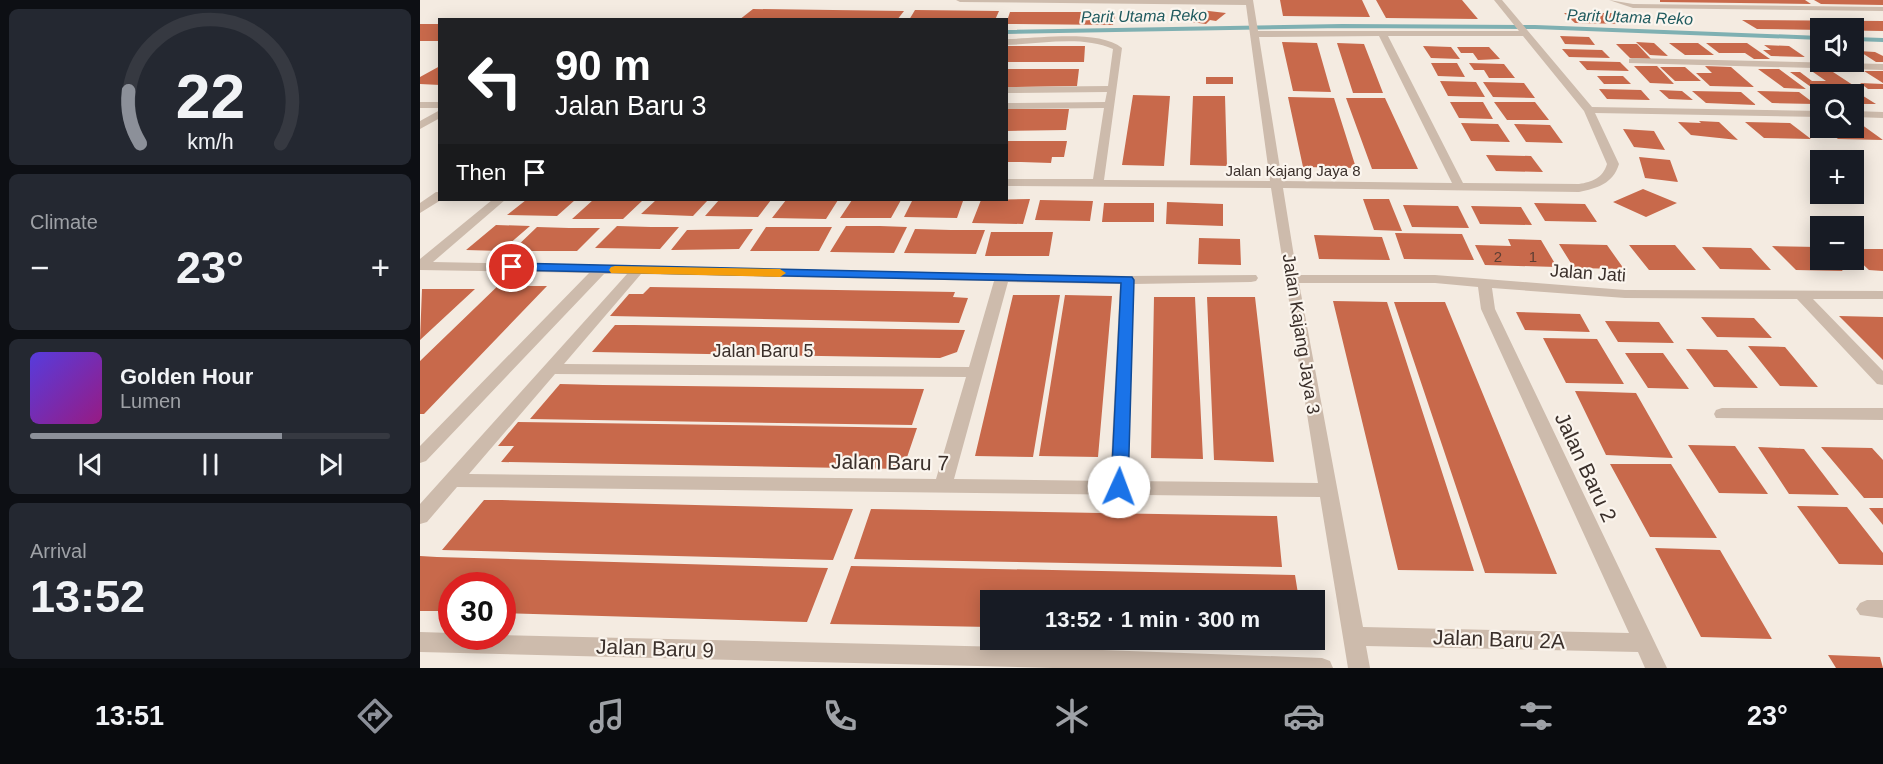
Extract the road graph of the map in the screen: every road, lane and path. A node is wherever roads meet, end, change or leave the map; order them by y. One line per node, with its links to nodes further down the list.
1 (960, 0): 4 (street)
2 (1498, 0): 6 (street)
3 (1613, 0): 5 (street)
4 (1249, 1): 7 (street, Jalan Kajang Jaya 3)
5 (1883, 9)
6 (1523, 29): 8 (street); 18 (street)
7 (1254, 31): 8 (street); 26 (street, Jalan Kajang Jaya 3)
8 (1382, 33): 27 (street)
9 (1008, 42): 13 (street)
10 (1632, 61): 11 (street)
11 (1883, 67)
12 (1008, 90): 13 (street)
13 (1110, 97): 14 (street); 17 (street); 25 (street)
14 (1008, 98)
15 (420, 105): 16 (street)
16 (438, 105)
17 (1008, 106)
18 (1589, 110): 20 (street); 27 (street, Jalan Kajang Jaya 8)
19 (438, 114): 23 (street)
20 (1810, 114)
21 (1864, 114): 22 (street)
22 (1883, 115)
23 (420, 126)
24 (1008, 182): 25 (street, Jalan Kajang Jaya 8)
25 (1098, 183): 26 (street, Jalan Kajang Jaya 8)
26 (1277, 185): 27 (street, Jalan Kajang Jaya 8); 36 (street, Jalan Kajang Jaya 3)
27 (1459, 186)
28 (438, 196): 30 (street)
29 (498, 201): 31 (street)
30 (420, 209)
31 (420, 266): 32 (street)
32 (600, 270): 33 (street); 46 (street)
33 (638, 270): 34 (street); 41 (street)
34 (1002, 277): 37 (street); 42 (street)
35 (1251, 278): 37 (street)
36 (1291, 279): 38 (street, Jalan Jati); 50 (street, Jalan Kajang Jaya 3)
37 (1127, 280): 49 (street)
38 (1484, 282): 39 (street, Jalan Jati); 54 (street, Jalan Baru 2)
39 (1800, 294): 40 (street, Jalan Jati); 43 (street)
40 (1883, 295)
41 (549, 369): 42 (street, Jalan Baru 5); 47 (street)
42 (976, 372): 48 (street)
43 (1883, 380)
44 (1722, 414): 45 (street)
45 (1883, 414)
46 (420, 457)
47 (452, 480): 48 (street, Jalan Baru 7); 51 (street)
48 (943, 485): 49 (street, Jalan Baru 7)
49 (1119, 487): 50 (street, Jalan Baru 7)
50 (1327, 490): 52 (street, Jalan Kajang Jaya 3)
51 (420, 517)
52 (1354, 636): 54 (street, Jalan Baru 2A); 57 (street, Jalan Kajang Jaya 3)
53 (420, 642): 55 (street, Jalan Baru 9)
54 (1643, 643): 58 (street, Jalan Baru 2)
55 (1047, 663): 56 (street, Jalan Baru 9)
56 (1322, 668)
57 (1359, 668)
58 (1656, 668)

